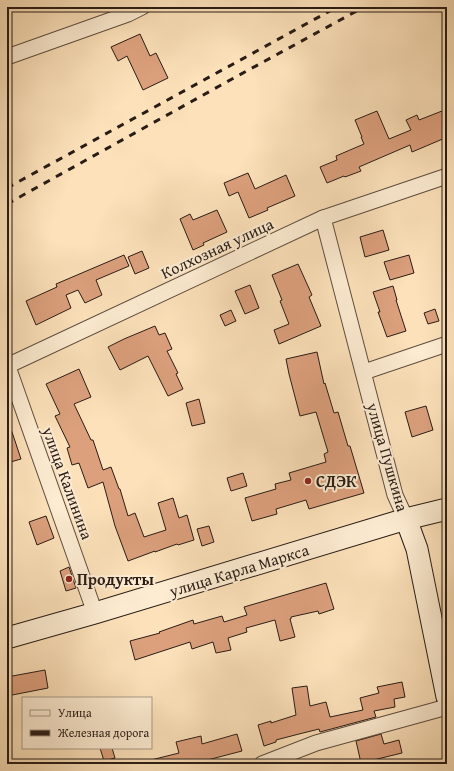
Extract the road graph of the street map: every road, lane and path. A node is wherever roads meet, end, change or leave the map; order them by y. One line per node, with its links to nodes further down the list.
1 (142, 7): 2 (street)
2 (7, 57)
3 (447, 176): 4 (street, Колхозная улица)
4 (323, 218): 6 (street, Колхозная улица); 7 (street, улица Пушкина)
5 (447, 344): 7 (street)
6 (7, 365): 8 (street, улица Калинина)
7 (364, 372): 10 (street, улица Пушкина)
8 (14, 405): 11 (street, улица Калинина)
9 (447, 509): 10 (street, улица Карла Маркса)
10 (406, 519): 11 (street, улица Карла Маркса); 13 (street, улица Пушкина)
11 (95, 614): 12 (street, улица Карла Маркса)
12 (7, 638)
13 (447, 697)
14 (447, 707): 15 (street)
15 (262, 764)

